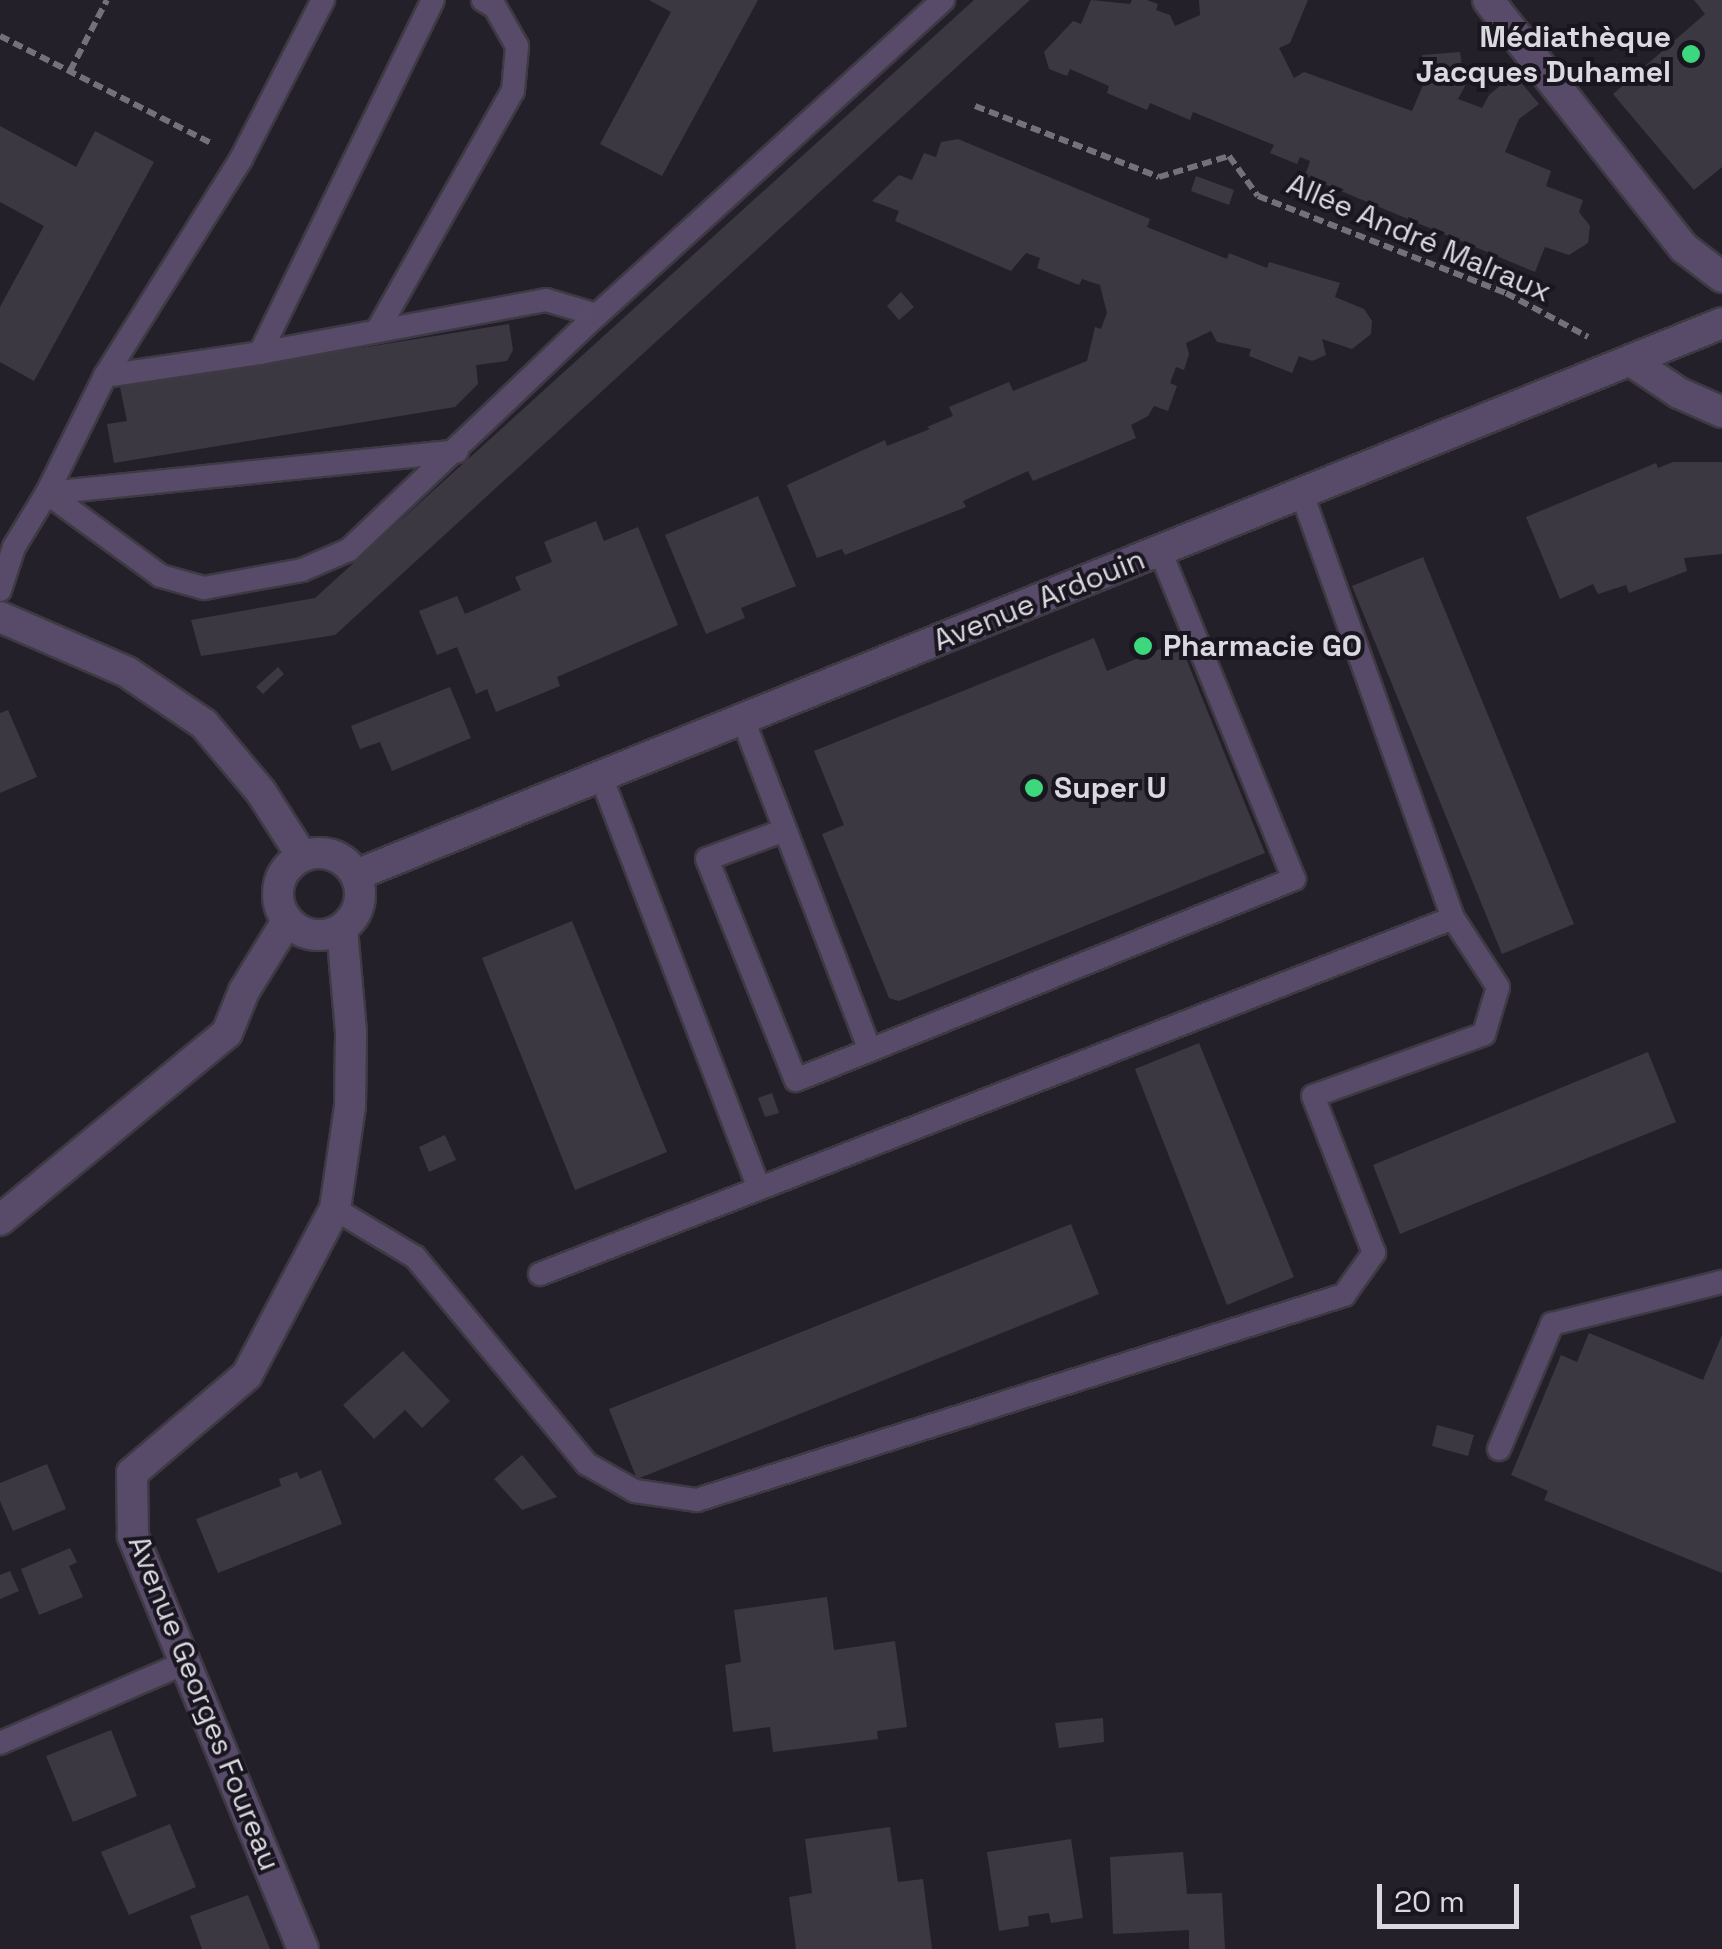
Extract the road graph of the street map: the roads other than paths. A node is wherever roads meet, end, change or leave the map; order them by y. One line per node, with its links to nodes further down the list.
1 (323, 0): 12 (lane)
2 (433, 0): 10 (lane)
3 (483, 0): 9 (lane)
4 (943, 0): 7 (lane)
5 (1488, 0): 6 (street)
6 (1722, 277)
7 (597, 315): 9 (lane); 14 (lane)
8 (1722, 323): 11 (street, Avenue Ardouin)
9 (377, 332): 10 (lane)
10 (260, 353): 12 (lane)
11 (1631, 361): 13 (street); 16 (street, Avenue Ardouin)
12 (106, 376): 15 (lane)
13 (1722, 412)
14 (456, 451): 15 (lane); 15 (lane)
15 (47, 493): 18 (lane)
16 (1302, 495): 17 (street, Avenue Ardouin); 25 (lane)
17 (1160, 551): 20 (street, Avenue Ardouin); 28 (lane)
18 (0, 590)
19 (0, 617): 23 (street)
20 (742, 717): 21 (street, Avenue Ardouin); 22 (lane)
21 (600, 774): 24 (street, Avenue Ardouin); 29 (lane)
22 (785, 830): 28 (lane); 28 (lane)
23 (302, 856): 24 (street); 26 (street)
24 (356, 875): 27 (street)
25 (1452, 918): 29 (lane); 30 (lane)
26 (286, 921): 27 (street); 31 (street)
27 (342, 929): 30 (street, Avenue Georges Foureau)
28 (870, 1050)
29 (759, 1188): 32 (lane)
30 (335, 1209): 35 (street, Avenue Georges Foureau)
31 (0, 1220)
32 (540, 1274)
33 (1722, 1282): 34 (lane)
34 (1499, 1449)
35 (185, 1663): 36 (lane); 37 (street, Avenue Georges Foureau)
36 (0, 1743)
37 (303, 1949)

